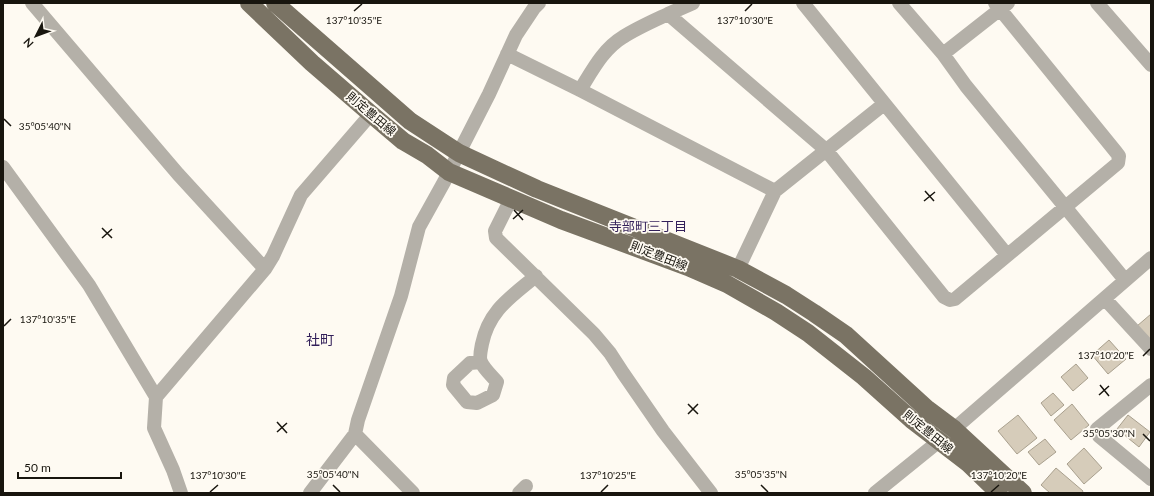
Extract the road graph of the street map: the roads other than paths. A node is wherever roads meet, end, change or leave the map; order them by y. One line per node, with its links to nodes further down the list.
1 (32, 3): 26 (street)
2 (249, 3): 16 (main road, 則定豊田線)
3 (274, 3): 18 (main road, 則定豊田線)
4 (693, 3): 10 (street)
5 (803, 3): 15 (street)
6 (899, 3): 12 (street)
7 (1097, 3): 13 (street)
8 (532, 5): 11 (street)
9 (1001, 5): 12 (street); 23 (street)
10 (668, 14): 14 (street); 17 (street)
11 (507, 54): 14 (street); 18 (street)
12 (943, 54): 23 (street)
13 (1151, 65)
14 (580, 90): 21 (street)
15 (884, 104): 17 (street); 24 (street)
16 (371, 114): 20 (main road, 則定豊田線); 26 (street)
17 (826, 150): 21 (street); 24 (street)
18 (459, 153): 20 (street); 27 (main road, 則定豊田線)
19 (3, 167): 34 (street)
20 (449, 172): 22 (main road, 則定豊田線); 36 (street)
21 (775, 191): 27 (street)
22 (511, 199): 28 (street); 37 (main road, 則定豊田線)
23 (1065, 207): 24 (street); 29 (street)
24 (1007, 255)
25 (1151, 258): 29 (street)
26 (265, 269): 34 (street)
27 (738, 269): 35 (main road, 則定豊田線)
28 (536, 276): 32 (street); 42 (street)
29 (1125, 280): 30 (street)
30 (1105, 299): 31 (street); 35 (street)
31 (1151, 349)
32 (481, 362)
33 (1151, 385): 38 (street)
34 (156, 397): 39 (street)
35 (954, 429): 37 (street); 45 (main road, 則定豊田線)
36 (355, 434): 40 (street); 41 (street)
37 (939, 441): 43 (street); 44 (main road, 則定豊田線)
38 (1151, 479)
39 (181, 493)
40 (310, 493)
41 (413, 493)
42 (711, 493)
43 (875, 493)
44 (999, 493)
45 (1023, 493)

